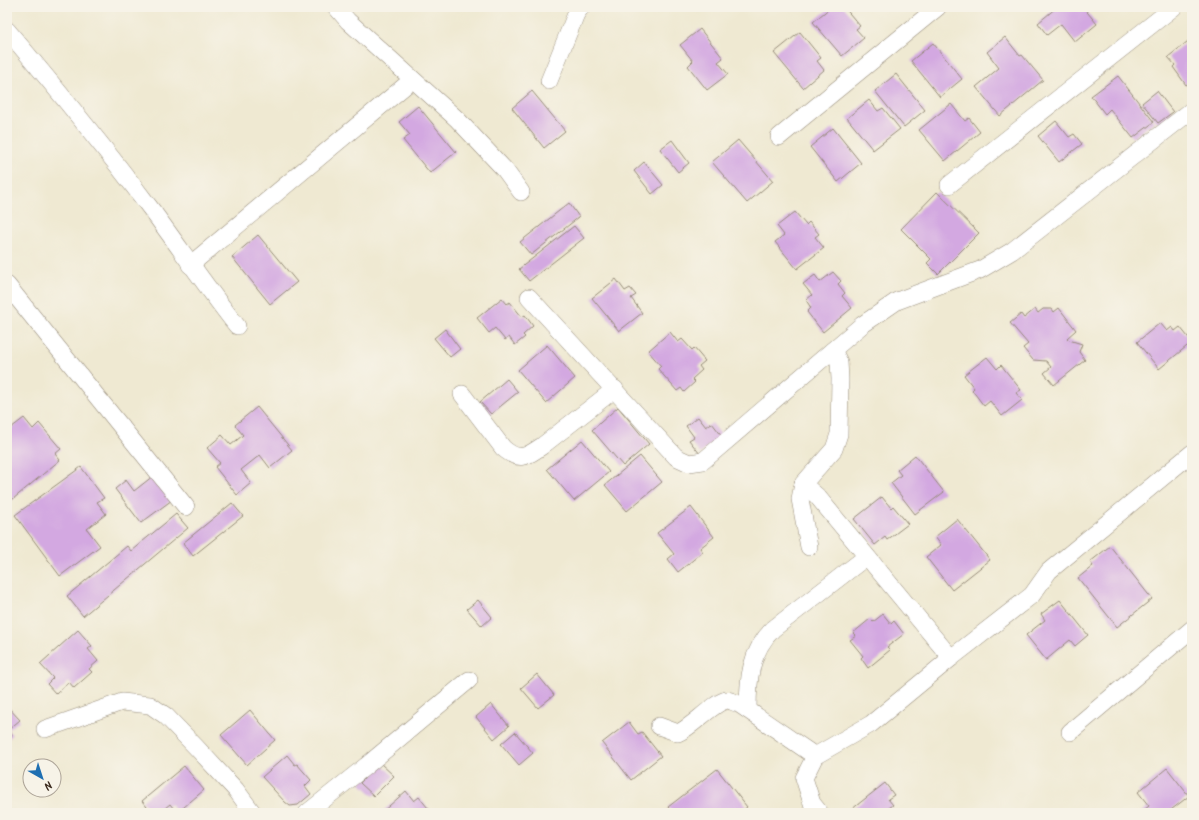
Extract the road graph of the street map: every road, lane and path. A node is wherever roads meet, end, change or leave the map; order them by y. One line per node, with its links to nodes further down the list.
1 (336, 7): 6 (street)
2 (581, 7): 7 (street)
3 (938, 7): 9 (street)
4 (1174, 7): 10 (street)
5 (7, 30): 12 (street)
6 (412, 80): 11 (street); 12 (street)
7 (549, 81)
8 (1192, 110): 16 (street)
9 (779, 136)
10 (949, 185)
11 (521, 192)
12 (190, 265): 15 (street)
13 (7, 285): 21 (street)
14 (529, 297): 17 (street)
15 (237, 326)
16 (833, 350): 17 (street); 20 (street)
17 (615, 389): 18 (street)
18 (462, 394)
19 (1192, 453): 25 (street)
20 (803, 484): 22 (street); 23 (street)
21 (186, 507)
22 (809, 547)
23 (866, 557): 25 (street); 27 (street)
24 (1192, 629): 30 (street)
25 (951, 658): 31 (street)
26 (469, 680): 33 (street)
27 (748, 710): 28 (street); 31 (street)
28 (659, 726)
29 (46, 729): 32 (street)
30 (1070, 732)
31 (815, 756): 34 (street)
32 (253, 813)
33 (307, 813)
34 (820, 813)

